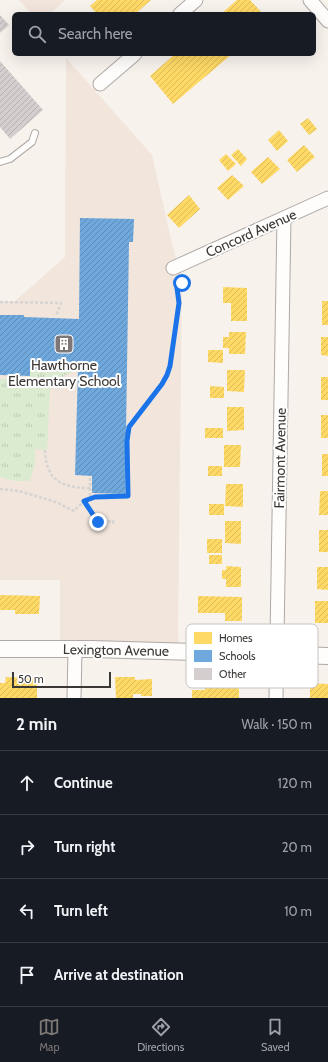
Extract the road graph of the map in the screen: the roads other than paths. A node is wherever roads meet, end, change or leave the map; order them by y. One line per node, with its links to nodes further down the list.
1 (196, 0): 3 (street)
2 (310, 0): 4 (street)
3 (182, 12)
4 (328, 21)
5 (133, 56): 6 (street)
6 (100, 84)
7 (34, 133): 8 (lane)
8 (0, 162)
9 (328, 198): 10 (street, Concord Avenue)
10 (284, 218): 11 (street, Concord Avenue); 12 (street, Fairmont Avenue)
11 (173, 268)
12 (277, 624)
13 (0, 649): 14 (street, Lexington Avenue)
14 (75, 649): 15 (street, Lexington Avenue); 16 (street)
15 (186, 652)
16 (74, 698)

